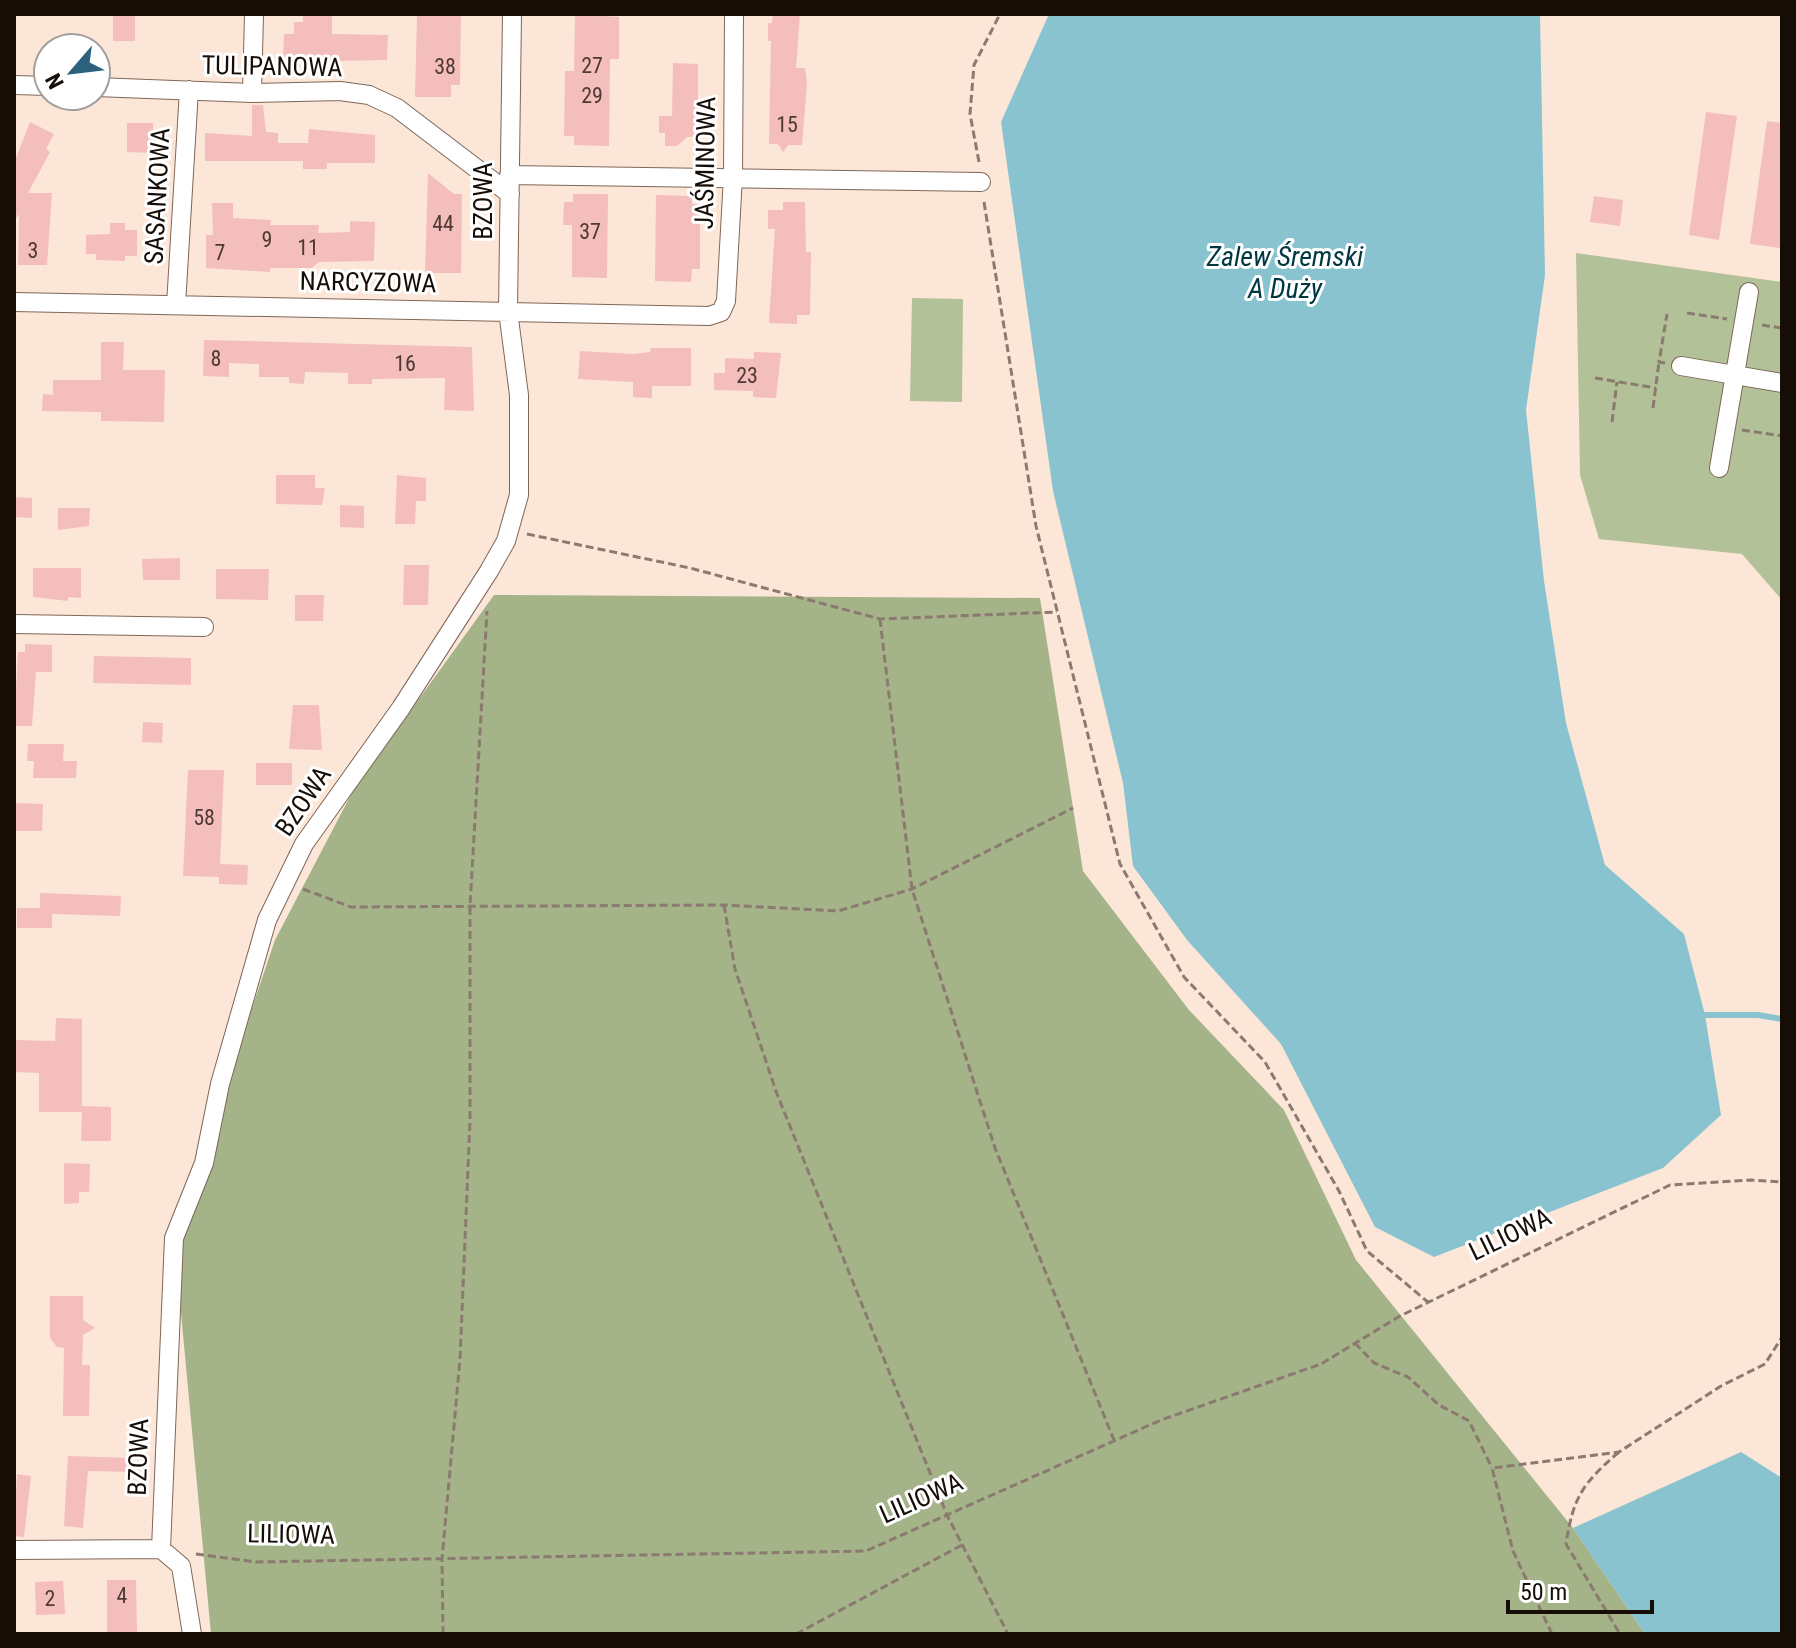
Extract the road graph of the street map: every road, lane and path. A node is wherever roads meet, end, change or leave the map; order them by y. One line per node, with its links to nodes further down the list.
1 (254, 14): 7 (street)
2 (512, 14): 8 (street, BZOWA)
3 (734, 14): 9 (street, JAŚMINOWA)
4 (1000, 14): 10 (path)
5 (112, 88): 6 (street, TULIPANOWA)
6 (189, 90): 7 (street, TULIPANOWA); 14 (street, SASANKOWA)
7 (252, 93): 11 (street, TULIPANOWA)
8 (509, 175): 9 (street); 11 (street, BZOWA)
9 (733, 177): 10 (street); 16 (street, JAŚMINOWA)
10 (981, 182): 32 (path)
11 (510, 194): 15 (street, BZOWA)
12 (1749, 292): 20 (street)
13 (14, 302): 14 (street, NARCYZOWA)
14 (176, 305): 15 (street, NARCYZOWA)
15 (508, 311): 16 (street, NARCYZOWA); 30 (street, BZOWA)
16 (721, 312)
17 (1667, 314): 18 (path)
18 (1659, 362): 19 (path); 24 (path)
19 (1681, 366): 20 (street)
20 (1735, 375): 23 (street); 27 (street)
21 (1595, 378): 22 (path)
22 (1617, 381): 24 (path); 26 (path)
23 (1782, 383)
24 (1656, 388): 25 (path)
25 (1653, 408)
26 (1612, 422)
27 (1726, 427): 28 (path); 29 (street)
28 (1782, 436)
29 (1719, 468)
30 (509, 530): 33 (path); 37 (street, BZOWA)
31 (487, 603): 40 (path)
32 (1057, 612): 33 (path); 42 (path)
33 (880, 619): 38 (path)
34 (14, 624): 35 (street)
35 (204, 627)
36 (1073, 808): 38 (path)
37 (284, 882): 40 (path); 50 (street, BZOWA)
38 (912, 889): 39 (path); 45 (path)
39 (724, 905): 40 (path); 48 (path)
40 (470, 906): 53 (path)
41 (1782, 1182): 42 (path, LILIOWA)
42 (1429, 1303): 44 (path, LILIOWA)
43 (1782, 1337): 46 (path)
44 (1355, 1343): 45 (path, LILIOWA); 47 (path)
45 (1114, 1440): 48 (path, LILIOWA)
46 (1619, 1452): 47 (path); 59 (path)
47 (1492, 1468): 58 (path)
48 (947, 1515): 49 (path); 53 (path, LILIOWA)
49 (962, 1545): 56 (path); 57 (path)
50 (161, 1549): 51 (street); 54 (street)
51 (14, 1550)
52 (193, 1554): 53 (path, LILIOWA)
53 (442, 1559): 55 (path)
54 (192, 1634)
55 (443, 1634)
56 (796, 1634)
57 (1008, 1634)
58 (1552, 1634)
59 (1620, 1634)

